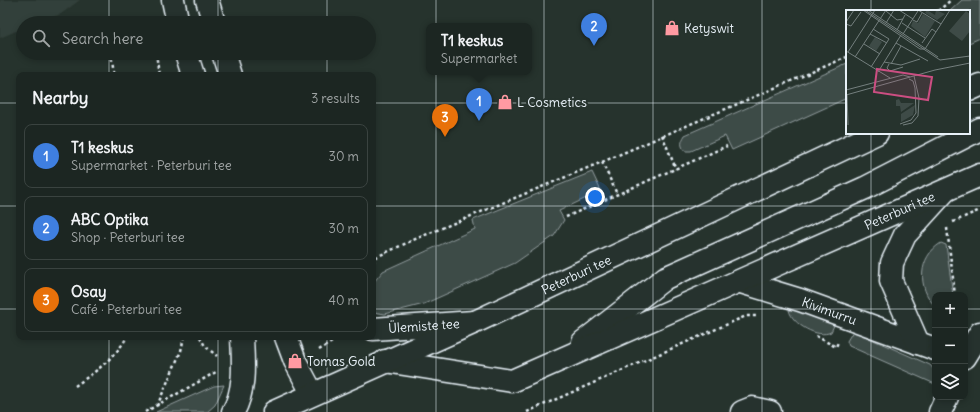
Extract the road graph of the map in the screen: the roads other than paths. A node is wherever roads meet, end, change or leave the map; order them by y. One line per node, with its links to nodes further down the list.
1 (173, 0): 3 (main road)
2 (207, 0): 4 (main road)
3 (176, 16)
4 (212, 16)
5 (188, 60): 7 (main road)
6 (225, 60): 8 (main road)
7 (192, 72)
8 (229, 72)
9 (980, 85): 10 (main road)
10 (970, 90)
11 (980, 129): 25 (main road)
12 (875, 134): 16 (main road, Peterburi tee)
13 (980, 175): 14 (main road, Peterburi tee)
14 (944, 192): 15 (main road, Peterburi tee); 21 (main road, Kivimurru)
15 (740, 282): 21 (main road, Kivimurru); 25 (main road, Peterburi tee)
16 (475, 322): 17 (main road, Ülemiste tee); 23 (main road, Peterburi tee)
17 (376, 329)
18 (980, 333): 22 (main road)
19 (242, 340): 29 (main road)
20 (287, 340): 27 (main road)
21 (926, 346)
22 (968, 352)
23 (385, 361): 25 (main road, Peterburi tee); 27 (main road, Peterburi tee)
24 (968, 361): 26 (main road)
25 (559, 362)
26 (980, 367)
27 (312, 393): 30 (main road, Peterburi tee)
28 (946, 400): 33 (main road)
29 (233, 412)
30 (274, 412)
31 (742, 412): 32 (main road)
32 (770, 412)
33 (940, 412)

